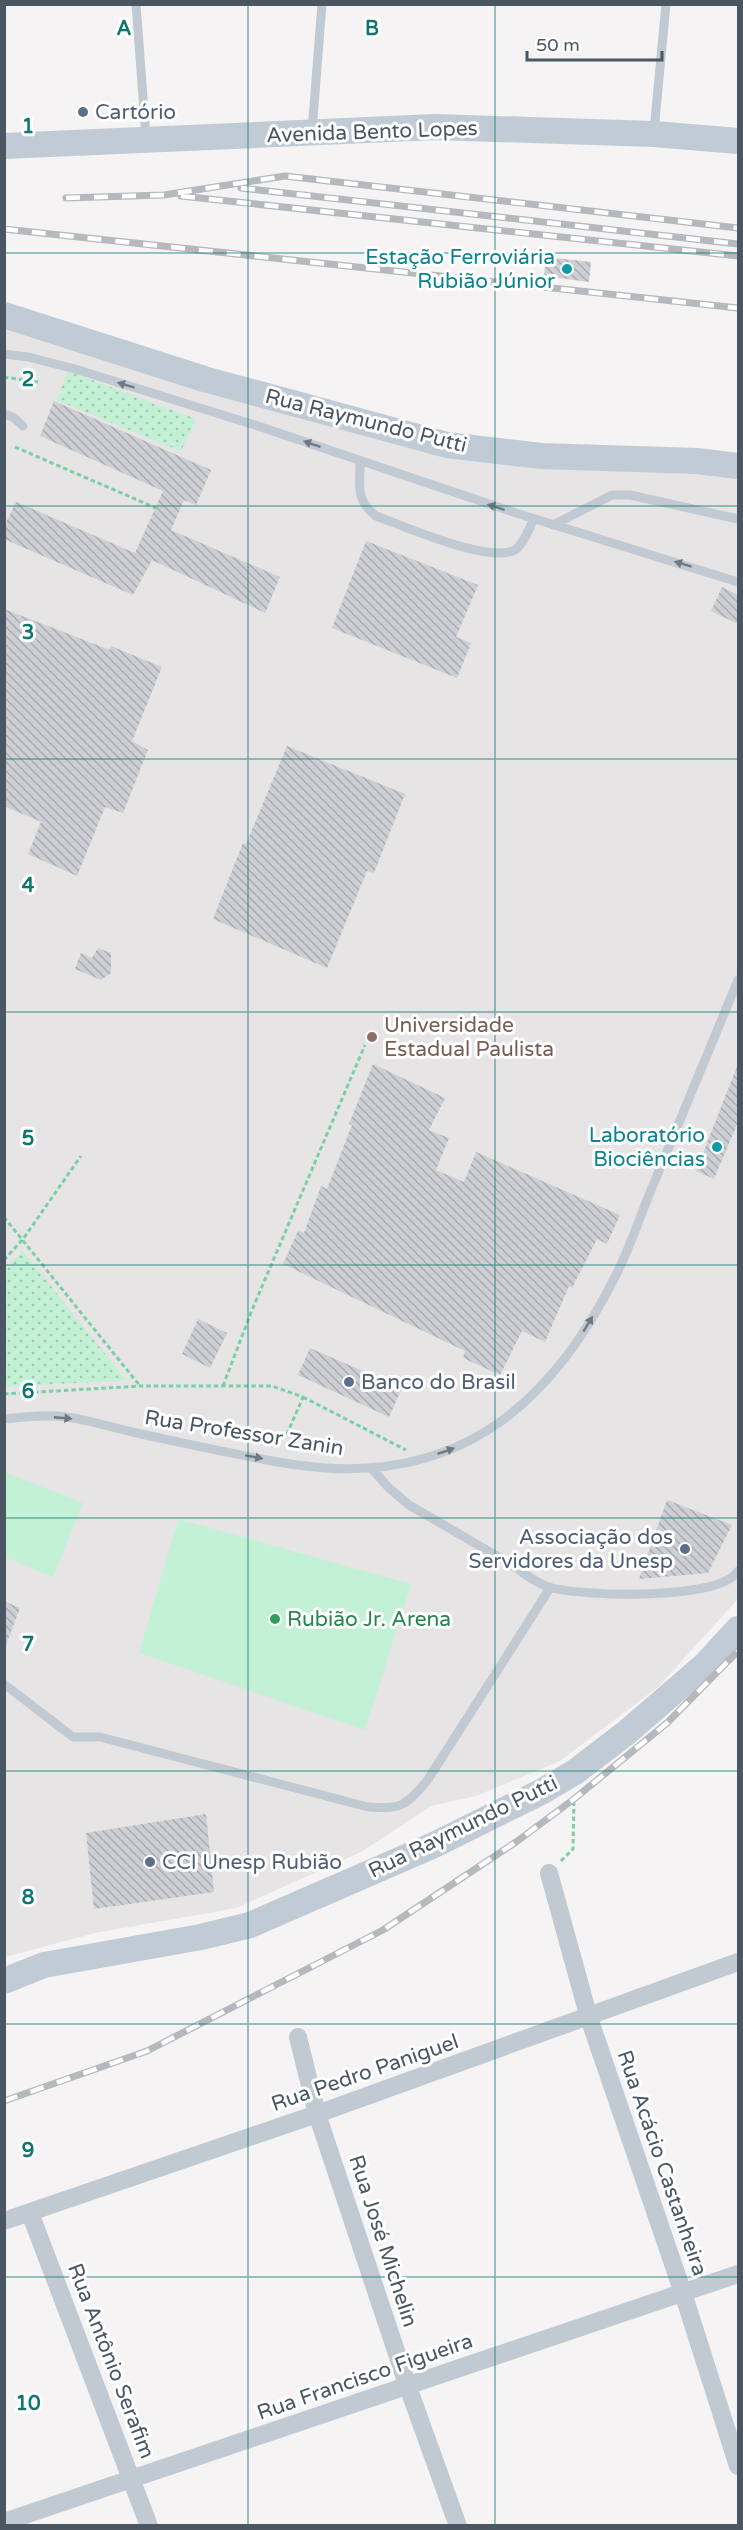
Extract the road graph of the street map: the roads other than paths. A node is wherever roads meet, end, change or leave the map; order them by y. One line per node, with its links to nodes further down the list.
1 (136, 4): 6 (lane)
2 (322, 4): 4 (lane)
3 (666, 4): 5 (lane)
4 (312, 134): 5 (street, Avenida Bento Lopes); 6 (street, Avenida Bento Lopes)
5 (654, 134): 7 (street, Avenida Bento Lopes)
6 (146, 139): 8 (street, Avenida Bento Lopes)
7 (738, 141)
8 (4, 146)
9 (4, 315): 14 (street, Rua Raymundo Putti)
10 (4, 354): 13 (lane, one-way to 10)
11 (4, 414): 12 (lane)
12 (22, 426)
13 (360, 461): 15 (lane, one-way to 13); 15 (lane)
14 (738, 466)
15 (534, 519): 17 (lane)
16 (738, 519): 17 (lane)
17 (554, 525): 18 (lane, one-way to 17)
18 (738, 582)
19 (738, 980): 21 (lane, Rua Professor Zanin, one-way to 19)
20 (4, 1419): 21 (lane, Rua Professor Zanin, one-way to 21)
21 (372, 1469): 23 (lane)
22 (738, 1571): 23 (lane)
23 (550, 1588): 25 (lane)
24 (738, 1629): 28 (street, Rua Raymundo Putti)
25 (4, 1684)
26 (549, 1874): 29 (street, Rua Acácio Castanheira)
27 (738, 1962): 29 (street, Rua Pedro Paniguel)
28 (4, 1981)
29 (589, 2018): 31 (street, Rua Pedro Paniguel); 35 (street, Rua Acácio Castanheira)
30 (298, 2037): 31 (street, Rua José Michelin)
31 (316, 2114): 32 (street, Rua Pedro Paniguel); 36 (street, Rua José Michelin)
32 (30, 2212): 33 (street, Rua Pedro Paniguel); 38 (street, Rua Antônio Serafim)
33 (4, 2221)
34 (738, 2274): 35 (street, Rua Francisco Figueira)
35 (683, 2294): 36 (street, Rua Francisco Figueira); 37 (street, Rua Acácio Castanheira)
36 (408, 2387): 38 (street, Rua Francisco Figueira); 41 (street, Rua José Michelin)
37 (738, 2466)
38 (132, 2480): 39 (street, Rua Francisco Figueira); 40 (street, Rua Antônio Serafim)
39 (4, 2522)
40 (149, 2526)
41 (458, 2526)

